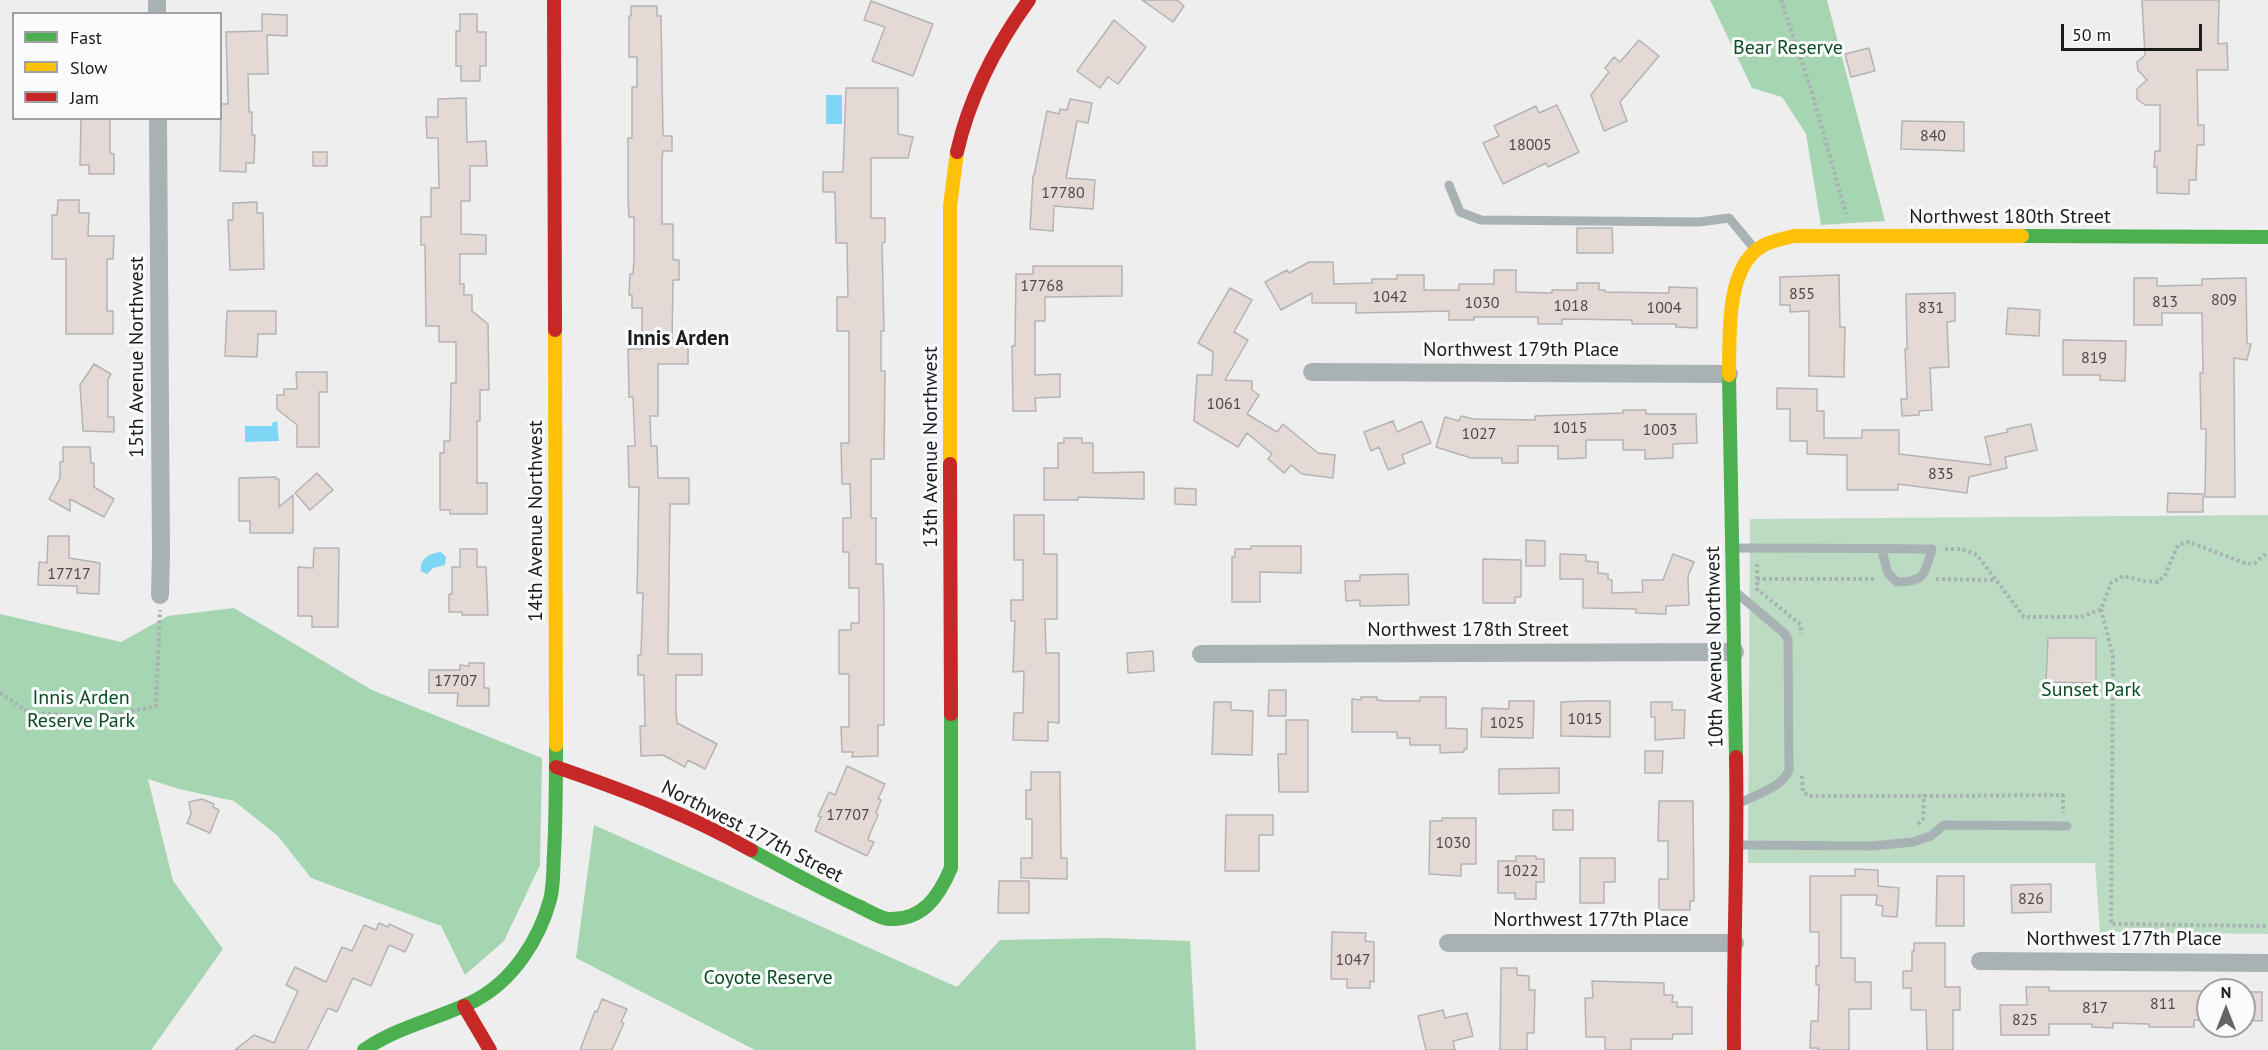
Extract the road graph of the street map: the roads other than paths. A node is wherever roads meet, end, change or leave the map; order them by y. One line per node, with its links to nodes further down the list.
1 (554, 0): 15 (street, 14th Avenue Northwest)
2 (1029, 0): 19 (street, 13th Avenue Northwest)
3 (158, 120): 12 (street, 15th Avenue Northwest)
4 (1449, 185): 6 (lane)
5 (2268, 237): 6 (street, Northwest 180th Street)
6 (1755, 250): 8 (street, 10th Avenue Northwest)
7 (1312, 372): 8 (street, Northwest 179th Place)
8 (1729, 374): 9 (street, 10th Avenue Northwest)
9 (1733, 548): 10 (lane); 11 (street, 10th Avenue Northwest)
10 (1881, 548): 10 (lane)
11 (1734, 591): 13 (street, 10th Avenue Northwest); 16 (lane)
12 (160, 594)
13 (1735, 652): 14 (street, Northwest 178th Street); 16 (street, 10th Avenue Northwest)
14 (1201, 654)
15 (556, 767): 19 (street, Northwest 177th Street); 24 (street, 14th Avenue Northwest)
16 (1737, 804): 18 (street, 10th Avenue Northwest)
17 (2065, 826): 18 (lane)
18 (1738, 845): 21 (street, 10th Avenue Northwest)
19 (929, 906)
20 (1448, 943): 21 (street, Northwest 177th Place)
21 (1735, 943): 27 (street, 10th Avenue Northwest)
22 (1980, 961): 23 (street, Northwest 177th Place)
23 (2268, 963)
24 (464, 1006): 25 (street); 26 (street)
25 (364, 1050)
26 (490, 1050)
27 (1734, 1050)

